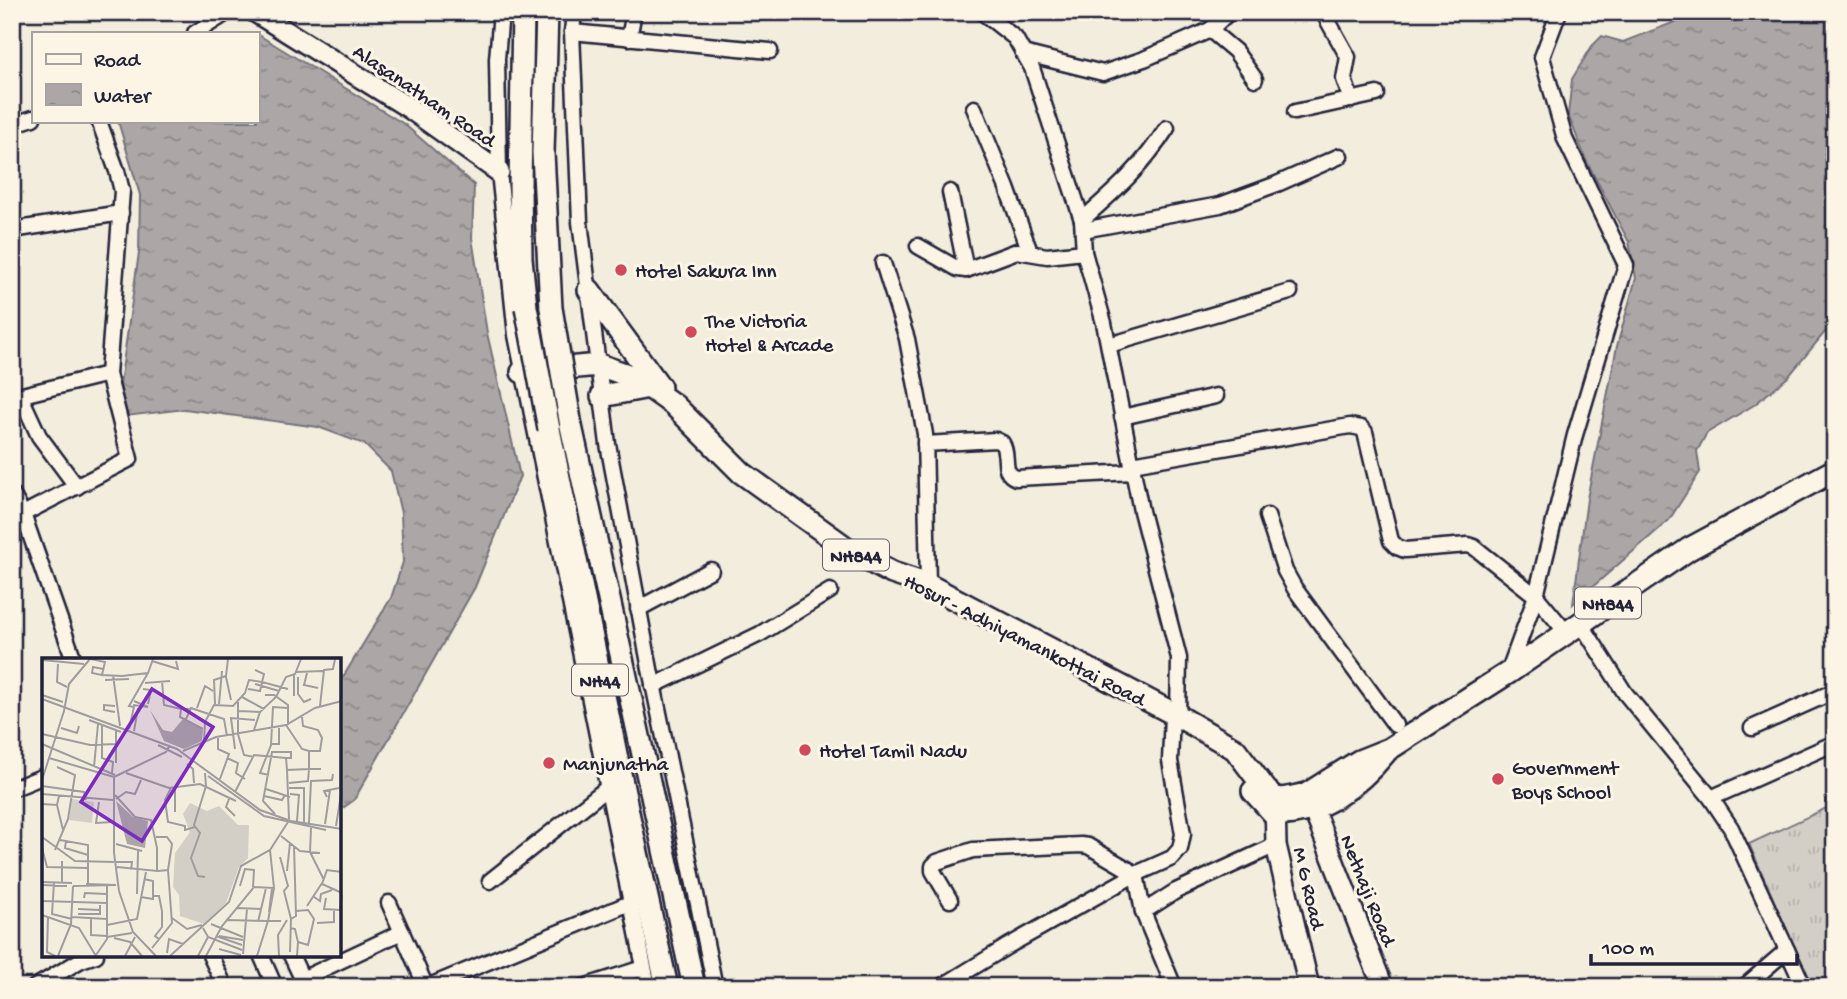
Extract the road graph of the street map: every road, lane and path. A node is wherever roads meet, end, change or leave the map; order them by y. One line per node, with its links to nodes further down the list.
1 (228, 12): 13 (street)
2 (255, 12): 28 (main road, Alasanatham Road)
3 (501, 12): 28 (street)
4 (523, 12): 98 (highway, NH44, bridge)
5 (547, 12): 99 (highway, NH44, bridge)
6 (574, 12): 14 (street)
7 (634, 12): 15 (street)
8 (982, 12): 17 (street)
9 (1229, 12): 12 (street)
10 (1323, 12): 20 (street)
11 (1559, 12): 60 (street)
12 (1210, 30): 17 (street); 18 (street)
13 (197, 32)
14 (572, 32): 15 (street); 38 (street)
15 (629, 38): 16 (street)
16 (770, 51)
17 (1023, 53): 31 (street)
18 (1255, 79)
19 (1377, 93): 20 (street)
20 (1351, 100): 22 (street)
21 (974, 108): 35 (street)
22 (1295, 112)
23 (32, 118): 25 (street)
24 (99, 122): 30 (street)
25 (12, 125)
26 (1167, 128): 31 (street)
27 (1340, 156): 31 (street)
28 (499, 172): 42 (street)
29 (950, 191): 37 (street)
30 (121, 213): 32 (street); 43 (street)
31 (1082, 225): 34 (street)
32 (12, 230)
33 (918, 246): 37 (street)
34 (1084, 252): 35 (street); 40 (street)
35 (1030, 253): 37 (street)
36 (883, 263): 50 (street)
37 (966, 270)
38 (589, 290): 41 (street); 48 (highway)
39 (1290, 292): 40 (street)
40 (1109, 345): 49 (street)
41 (599, 365): 42 (highway, Hosur - Adhiyamankottai Road / NH844); 44 (highway, Hosur - Adhiyamankottai Road / NH844); 46 (street)
42 (522, 372): 72 (street)
43 (108, 374): 45 (street); 53 (street)
44 (649, 387): 46 (highway); 48 (highway, Hosur - Adhiyamankottai Road / NH844)
45 (16, 396): 53 (street)
46 (602, 396): 61 (street)
47 (1216, 396): 49 (street)
48 (674, 405): 58 (highway, Hosur - Adhiyamankottai Road / NH844)
49 (1122, 417): 51 (street)
50 (925, 444): 51 (street); 58 (street)
51 (1132, 468): 60 (street); 67 (street)
52 (1834, 472): 62 (highway, NH844)
53 (77, 487): 55 (street)
54 (12, 494): 55 (street)
55 (23, 514): 63 (street)
56 (1267, 516): 68 (street)
57 (711, 570): 61 (street)
58 (928, 585): 67 (highway, Hosur - Adhiyamankottai Road / NH844)
59 (830, 592): 65 (street)
60 (1536, 596): 62 (street); 64 (street)
61 (638, 609): 65 (street)
62 (1573, 627): 64 (highway, NH844); 74 (street)
63 (73, 658)
64 (1508, 673): 75 (highway, NH844)
65 (653, 686): 100 (street)
66 (1835, 691): 69 (street)
67 (1175, 715): 76 (highway, Hosur - Adhiyamankottai Road / NH844); 78 (street)
68 (1395, 724)
69 (1752, 728)
70 (1835, 743): 74 (street)
71 (42, 777): 73 (street)
72 (607, 788): 79 (street); 81 (street)
73 (12, 789)
74 (1711, 798): 85 (street)
75 (1310, 802): 76 (highway, NH844); 104 (main road, Nethaji Road)
76 (1275, 806): 77 (main road, M G Road)
77 (1276, 845): 83 (street); 103 (main road, M G Road)
78 (1136, 874): 80 (street); 83 (street); 101 (street)
79 (490, 881)
80 (950, 900)
81 (630, 903): 90 (street); 95 (street)
82 (389, 904): 84 (street)
83 (1143, 912): 102 (street)
84 (402, 932): 91 (street); 95 (street)
85 (1787, 950): 105 (street); 106 (street)
86 (90, 957): 92 (street)
87 (211, 957): 93 (street)
88 (262, 957): 94 (street)
89 (293, 957): 91 (street)
90 (643, 968): 96 (street); 97 (street)
91 (304, 983)
92 (35, 987)
93 (225, 987)
94 (275, 987)
95 (426, 987)
96 (583, 987)
97 (648, 987)
98 (667, 987)
99 (694, 987)
100 (715, 987)
101 (941, 987)
102 (1174, 987)
103 (1309, 987)
104 (1383, 987)
105 (1744, 987)
106 (1804, 987)

